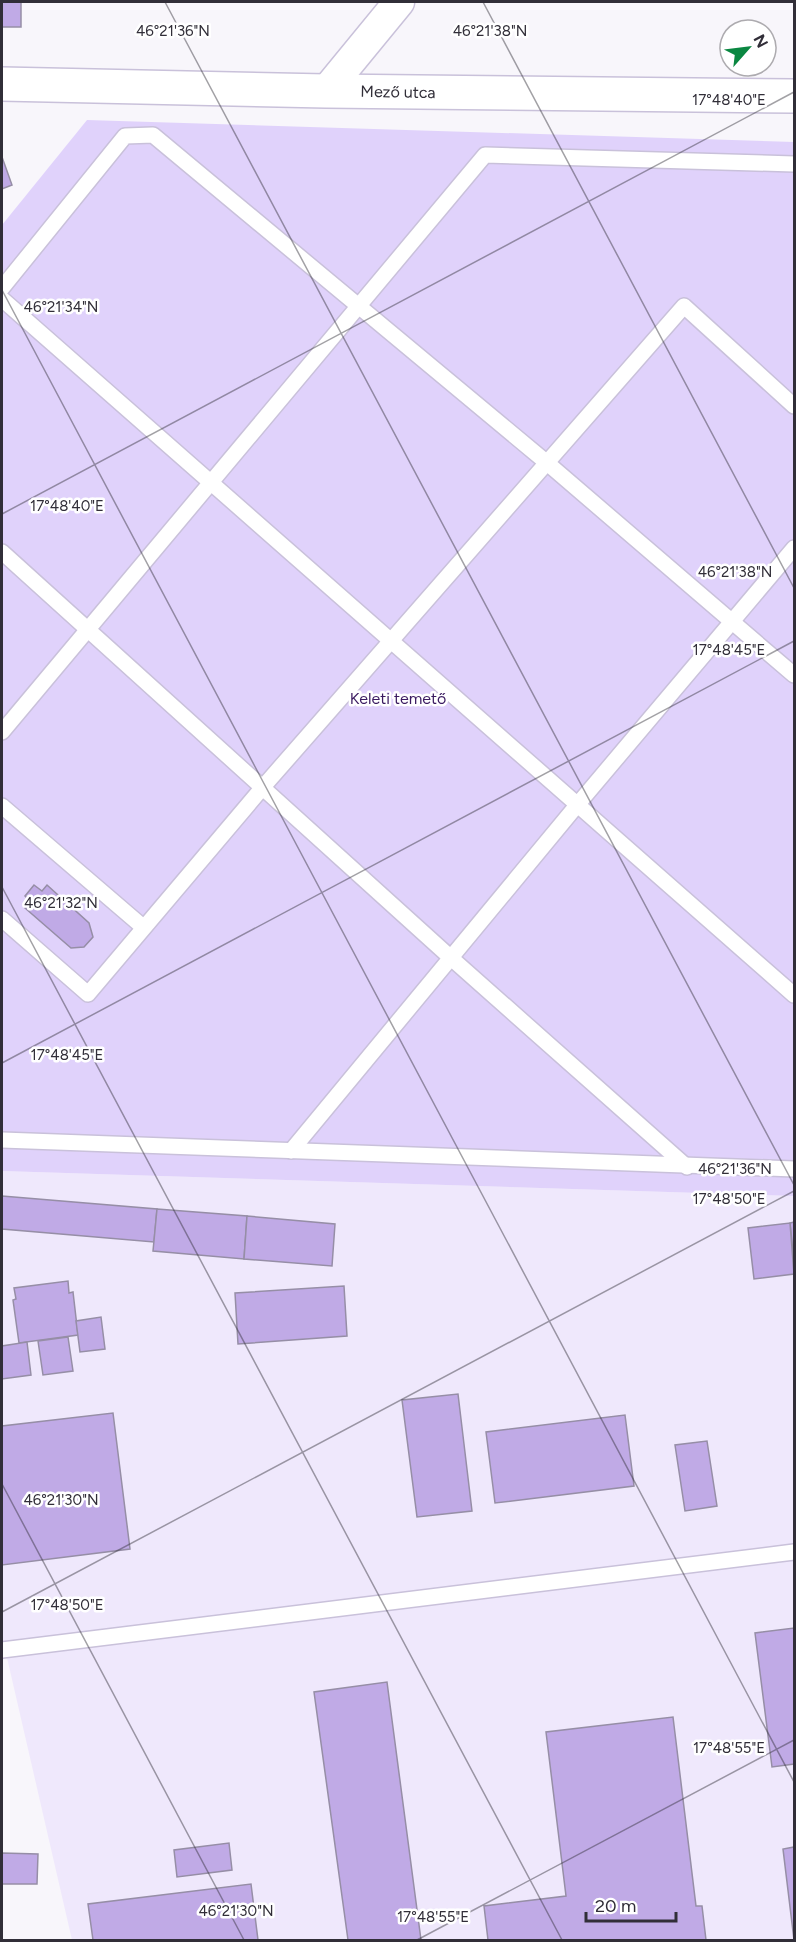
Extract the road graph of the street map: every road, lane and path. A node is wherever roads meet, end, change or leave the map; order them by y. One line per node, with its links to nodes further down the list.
1 (399, 2): 3 (street)
2 (2, 84): 3 (street, Mező utca)
3 (326, 91): 4 (street, Mező utca)
4 (795, 96)
5 (795, 164): 8 (lane)
6 (2, 288): 8 (lane)
7 (2, 299): 11 (lane)
8 (358, 306): 10 (lane); 11 (lane)
9 (795, 406): 10 (lane)
10 (546, 462): 14 (lane); 16 (lane)
11 (211, 482): 15 (lane); 16 (lane)
12 (795, 548): 14 (lane)
13 (2, 552): 15 (lane)
14 (732, 620): 17 (lane); 20 (lane)
15 (88, 629): 18 (lane); 19 (lane)
16 (391, 639): 19 (lane); 20 (lane)
17 (795, 675)
18 (2, 732)
19 (263, 786): 23 (lane); 24 (lane)
20 (578, 804): 24 (lane); 25 (lane)
21 (2, 807): 23 (lane)
22 (2, 919): 23 (lane)
23 (143, 927)
24 (450, 957): 27 (lane); 28 (lane)
25 (795, 995)
26 (2, 1140): 27 (lane)
27 (291, 1151): 28 (lane)
28 (687, 1167): 29 (lane)
29 (795, 1169)
30 (795, 1552): 31 (lane)
31 (2, 1650)

